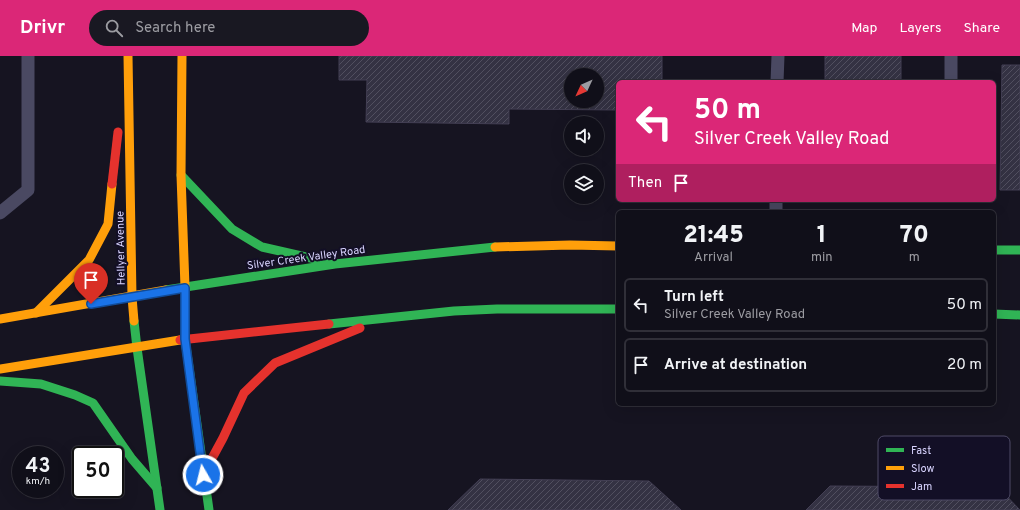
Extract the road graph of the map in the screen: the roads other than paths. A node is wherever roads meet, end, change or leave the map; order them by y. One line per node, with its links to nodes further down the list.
1 (28, 56): 11 (lane)
2 (127, 56): 8 (main road); 17 (main road, Hellyer Avenue)
3 (182, 56): 10 (main road)
4 (778, 56): 6 (lane)
5 (951, 56): 7 (lane)
6 (777, 80)
7 (951, 80)
8 (120, 109)
9 (118, 125): 19 (main road)
10 (180, 174): 15 (main road); 16 (main road)
11 (0, 213)
12 (616, 246): 15 (main road, Silver Creek Valley Road)
13 (996, 250): 14 (main road)
14 (1020, 250)
15 (335, 264): 16 (main road, Silver Creek Valley Road)
16 (185, 288): 17 (main road, Silver Creek Valley Road); 24 (main road)
17 (132, 297): 19 (main road, Silver Creek Valley Road); 25 (main road, Hellyer Avenue)
18 (616, 309): 22 (main road)
19 (36, 314): 23 (main road, Silver Creek Valley Road)
20 (996, 314): 21 (main road)
21 (1020, 315)
22 (382, 318): 24 (main road); 28 (main road)
23 (0, 319)
24 (185, 339): 25 (main road); 28 (main road)
25 (137, 348): 26 (main road); 29 (main road, Hellyer Avenue)
26 (0, 369)
27 (0, 381): 29 (main road)
28 (203, 475): 31 (main road)
29 (157, 488): 30 (main road, Hellyer Avenue)
30 (160, 510)
31 (208, 510)

